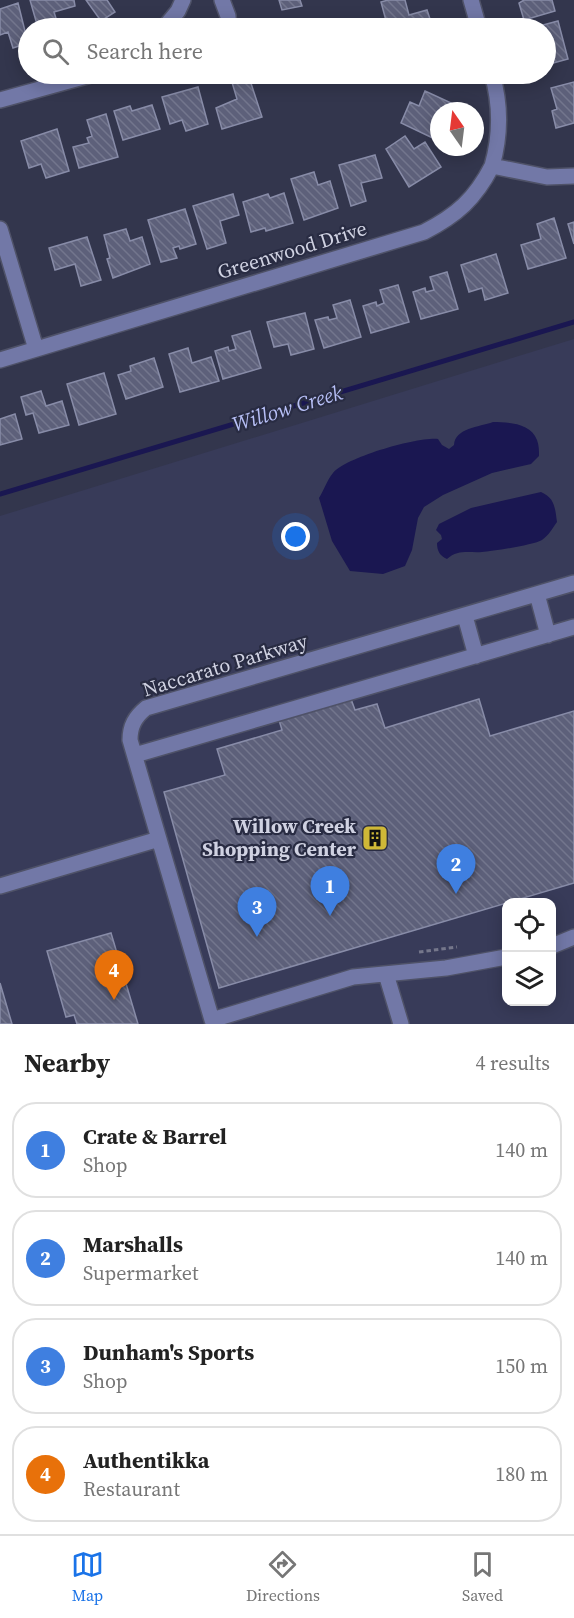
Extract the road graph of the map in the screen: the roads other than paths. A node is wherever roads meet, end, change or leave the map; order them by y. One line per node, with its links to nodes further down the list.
1 (183, 0): 4 (street)
2 (222, 0): 5 (street)
3 (471, 0): 6 (street)
4 (173, 18)
5 (228, 18)
6 (476, 18)
7 (58, 84): 9 (street)
8 (495, 84): 10 (street, Greenwood Drive)
9 (0, 100)
10 (492, 166): 11 (street); 13 (street, Greenwood Drive)
11 (574, 176)
12 (0, 229): 13 (street)
13 (36, 349): 14 (street, Greenwood Drive)
14 (0, 360)
15 (574, 583): 16 (street, Naccarato Parkway)
16 (537, 594): 17 (street, Naccarato Parkway); 19 (street)
17 (465, 616): 20 (street); 21 (street, Naccarato Parkway)
18 (574, 627): 19 (street)
19 (548, 635): 20 (street)
20 (476, 656): 21 (street)
21 (135, 755): 22 (street, Naccarato Parkway)
22 (159, 839): 23 (street); 27 (street, Naccarato Parkway)
23 (0, 886)
24 (574, 937): 25 (street)
25 (556, 944)
26 (502, 958): 27 (street)
27 (386, 974): 28 (street)
28 (401, 1024)

